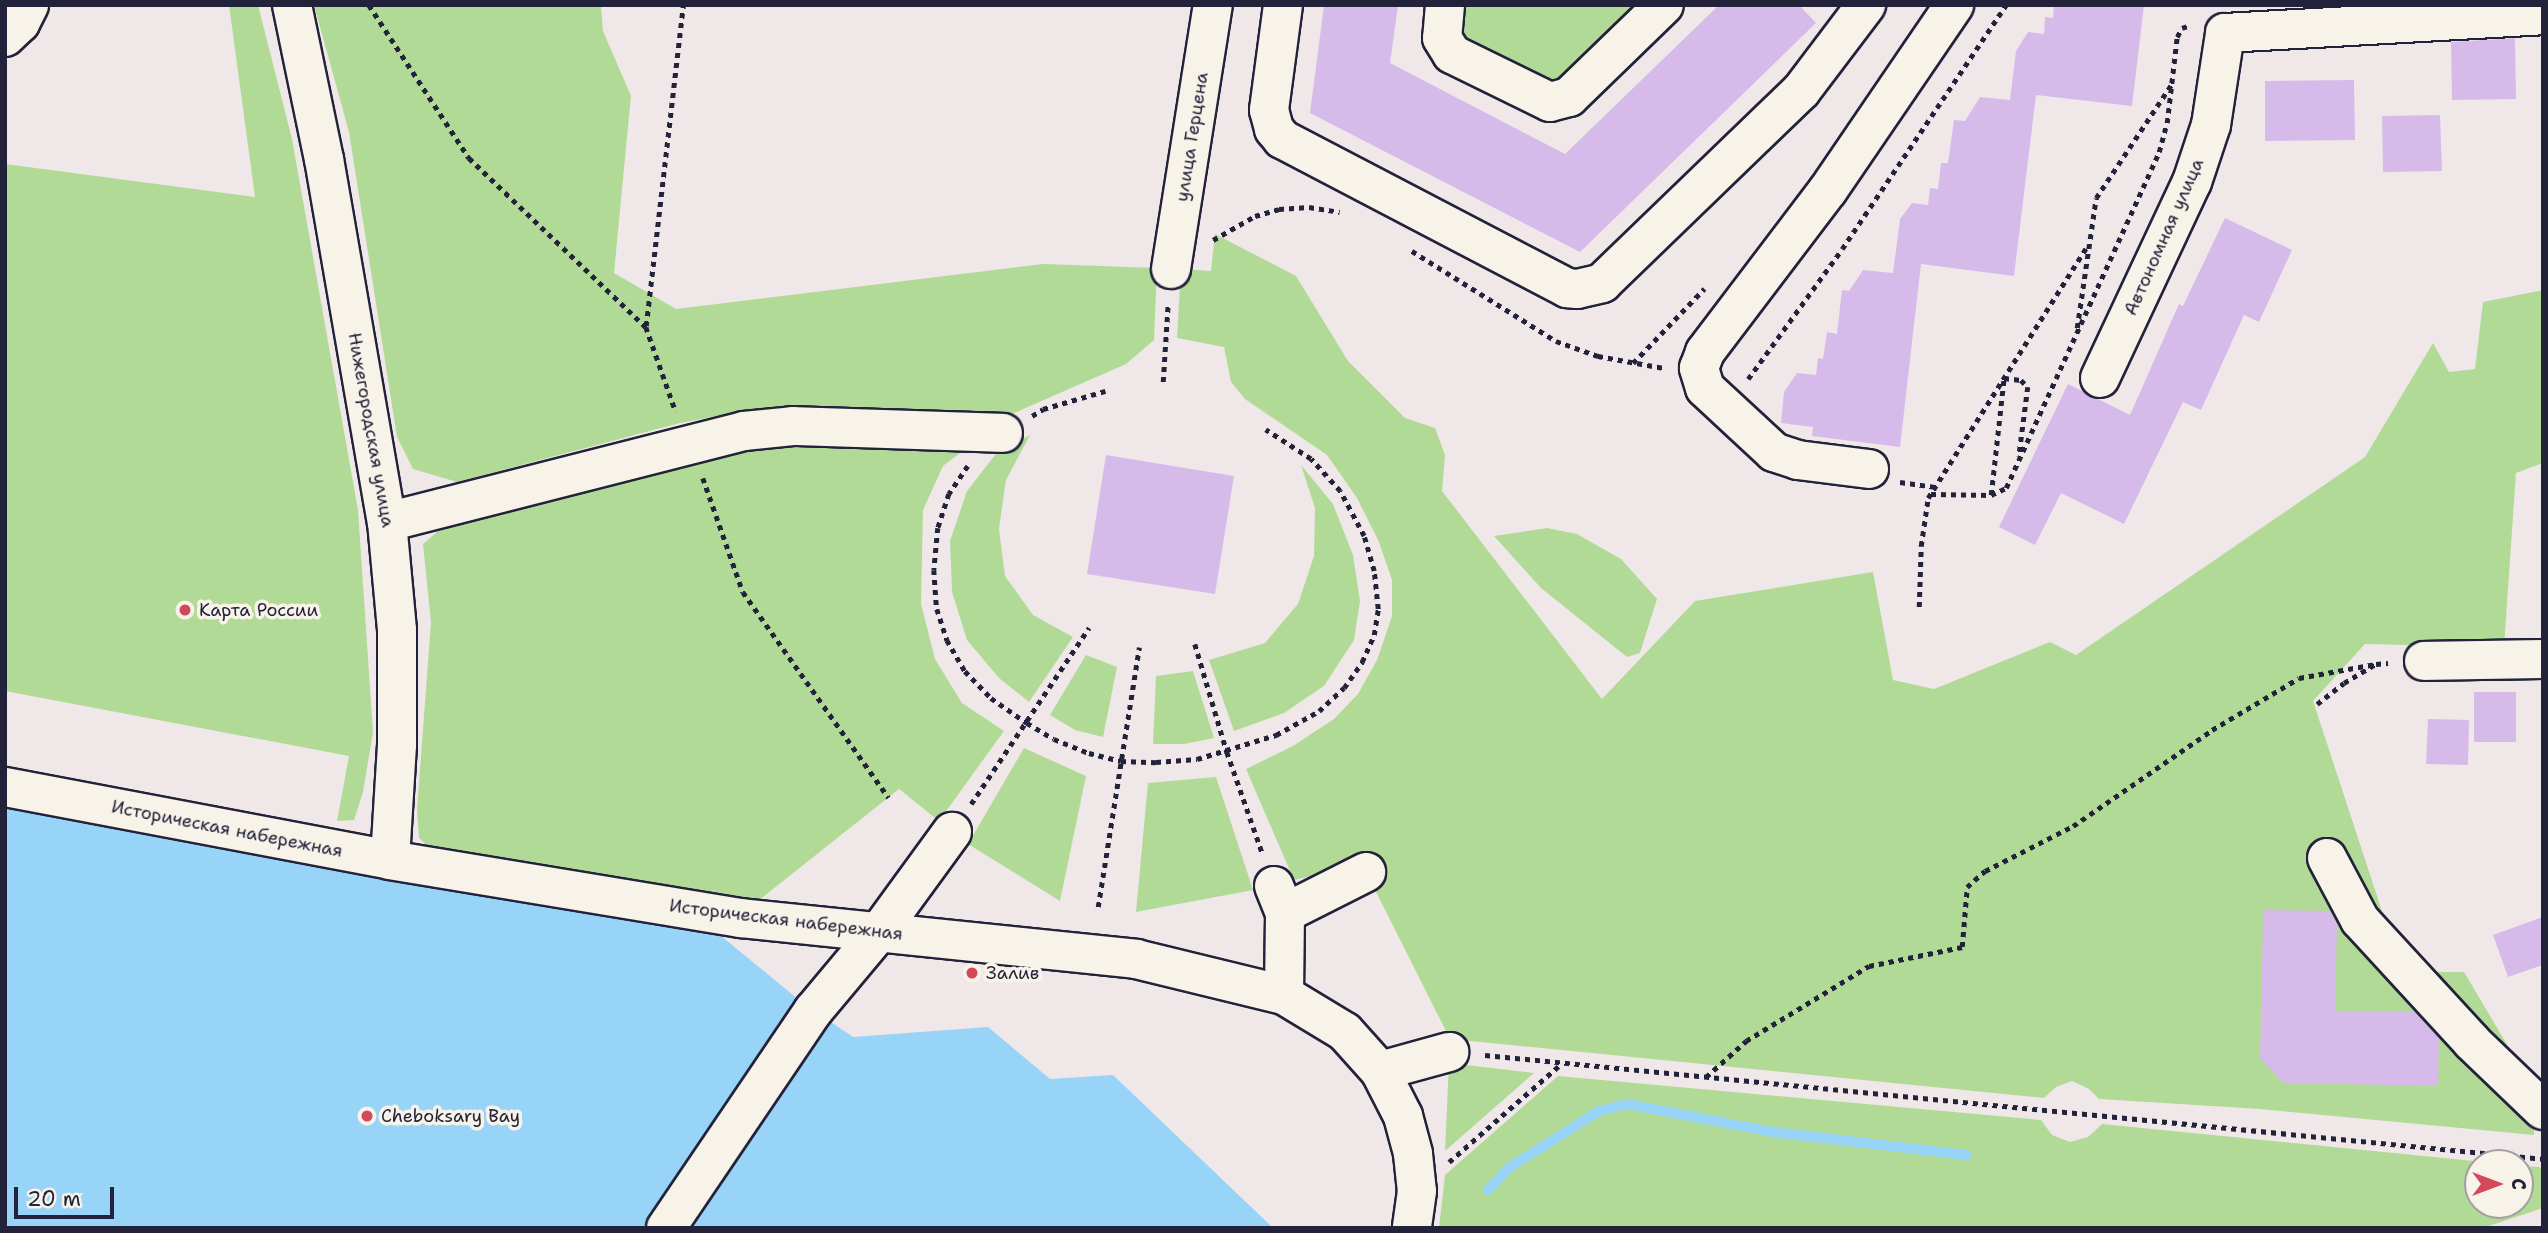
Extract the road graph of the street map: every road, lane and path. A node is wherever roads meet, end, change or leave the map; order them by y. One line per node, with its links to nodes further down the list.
1 (29, 5): 14 (street)
2 (292, 5): 39 (street, Нижегородская улица)
3 (369, 5): 21 (path)
4 (683, 5): 21 (path)
5 (1213, 5): 19 (street, улица Герцена)
6 (1283, 5): 9 (street)
7 (1445, 5): 8 (street)
8 (1664, 5)
9 (1866, 5)
10 (1954, 5): 24 (street)
11 (2006, 5): 29 (path)
12 (2530, 12): 13 (street)
13 (2214, 29): 15 (path); 26 (street, Автономная улица)
14 (5, 37)
15 (2171, 84): 17 (path); 22 (path)
16 (1346, 214): 19 (path)
17 (2088, 245): 22 (path); 25 (path)
18 (1410, 250): 23 (path)
19 (1171, 269): 27 (path)
20 (1713, 280): 23 (path)
21 (646, 327): 32 (path)
22 (2076, 335): 33 (path)
23 (1633, 363): 24 (path)
24 (1699, 374): 29 (street)
25 (2005, 375): 33 (path); 36 (path); 38 (path)
26 (2100, 379)
27 (1163, 383)
28 (1105, 391): 31 (path)
29 (1727, 409): 34 (street)
30 (1266, 430): 49 (path)
31 (1003, 433): 32 (street); 48 (path)
32 (691, 444): 39 (street); 52 (path)
33 (2019, 461): 38 (path)
34 (1870, 469)
35 (1917, 484): 36 (path)
36 (1937, 487): 37 (path)
37 (1931, 494): 38 (path); 40 (path)
38 (1991, 495)
39 (387, 522): 55 (street, Нижегородская улица)
40 (1919, 607)
41 (1089, 628): 48 (path)
42 (1195, 644): 49 (path)
43 (1139, 647): 50 (path)
44 (2543, 659): 45 (street)
45 (2424, 661): 46 (path)
46 (2376, 664): 47 (path); 64 (path)
47 (2317, 704)
48 (1027, 723): 50 (path); 53 (path)
49 (1227, 752): 50 (path); 57 (path)
50 (1121, 761): 58 (path)
51 (5, 787): 55 (street, Историческая набережная)
52 (889, 798)
53 (953, 832): 59 (street)
54 (2327, 858): 65 (street)
55 (390, 860): 59 (street, Историческая набережная)
56 (1366, 872): 57 (street)
57 (1280, 899): 60 (street)
58 (1098, 907)
59 (879, 932): 60 (street, Историческая набережная); 68 (street)
60 (1284, 995): 63 (street, Историческая набережная)
61 (1449, 1052): 62 (path); 63 (street)
62 (1561, 1063): 64 (path); 67 (path)
63 (1380, 1071): 67 (street, Историческая набережная)
64 (1706, 1077): 66 (path)
65 (2543, 1110)
66 (2543, 1159)
67 (1416, 1191): 69 (street, Историческая набережная)
68 (666, 1228)
69 (1412, 1228)

